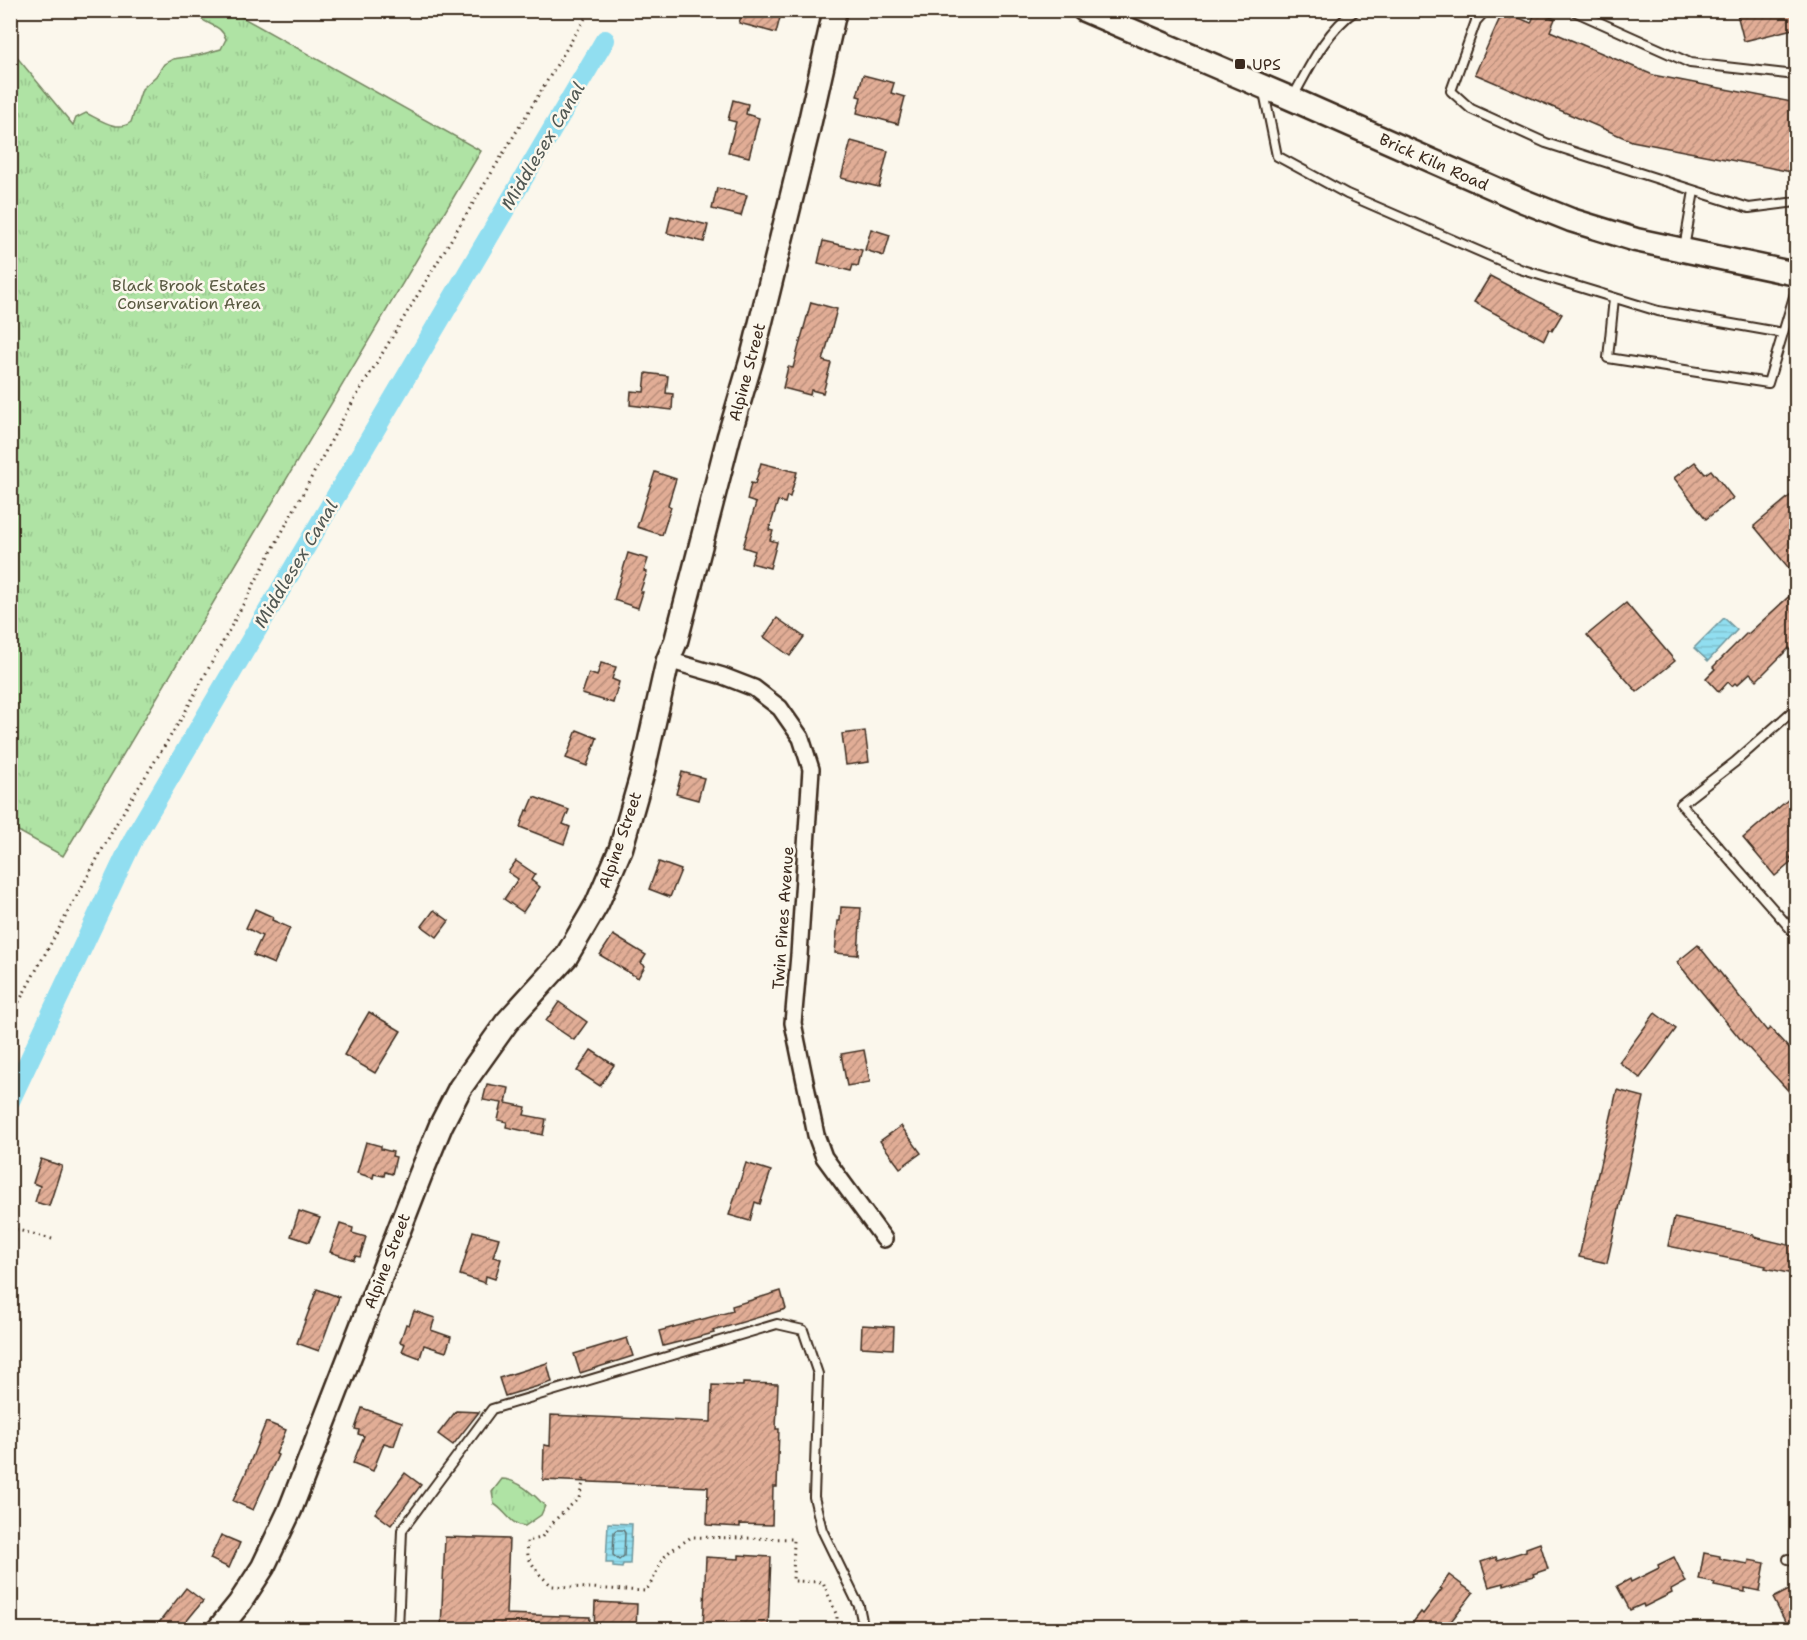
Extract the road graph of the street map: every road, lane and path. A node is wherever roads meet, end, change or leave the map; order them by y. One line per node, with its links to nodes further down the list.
1 (590, 10): 20 (path)
2 (835, 10): 17 (street, Alpine Street)
3 (1084, 10): 8 (street, Brick Kiln Road)
4 (1356, 10): 9 (lane)
5 (1486, 10): 10 (lane)
6 (1572, 10): 7 (lane)
7 (1797, 75)
8 (1262, 86): 9 (street, Brick Kiln Road); 15 (lane)
9 (1292, 99): 12 (street, Brick Kiln Road)
10 (1694, 190): 11 (lane); 12 (lane)
11 (1797, 202)
12 (1683, 251): 13 (street, Brick Kiln Road)
13 (1797, 274)
14 (1797, 290): 16 (lane)
15 (1614, 298): 16 (lane); 16 (lane)
16 (1784, 333)
17 (668, 660): 22 (street, Twin Pines Avenue); 25 (street, Alpine Street)
18 (1797, 708): 19 (lane)
19 (1797, 935)
20 (10, 1017)
21 (10, 1228): 23 (path)
22 (884, 1239)
23 (56, 1240)
24 (584, 1479): 27 (path)
25 (218, 1629)
26 (398, 1629): 28 (lane)
27 (837, 1629)
28 (864, 1629)

